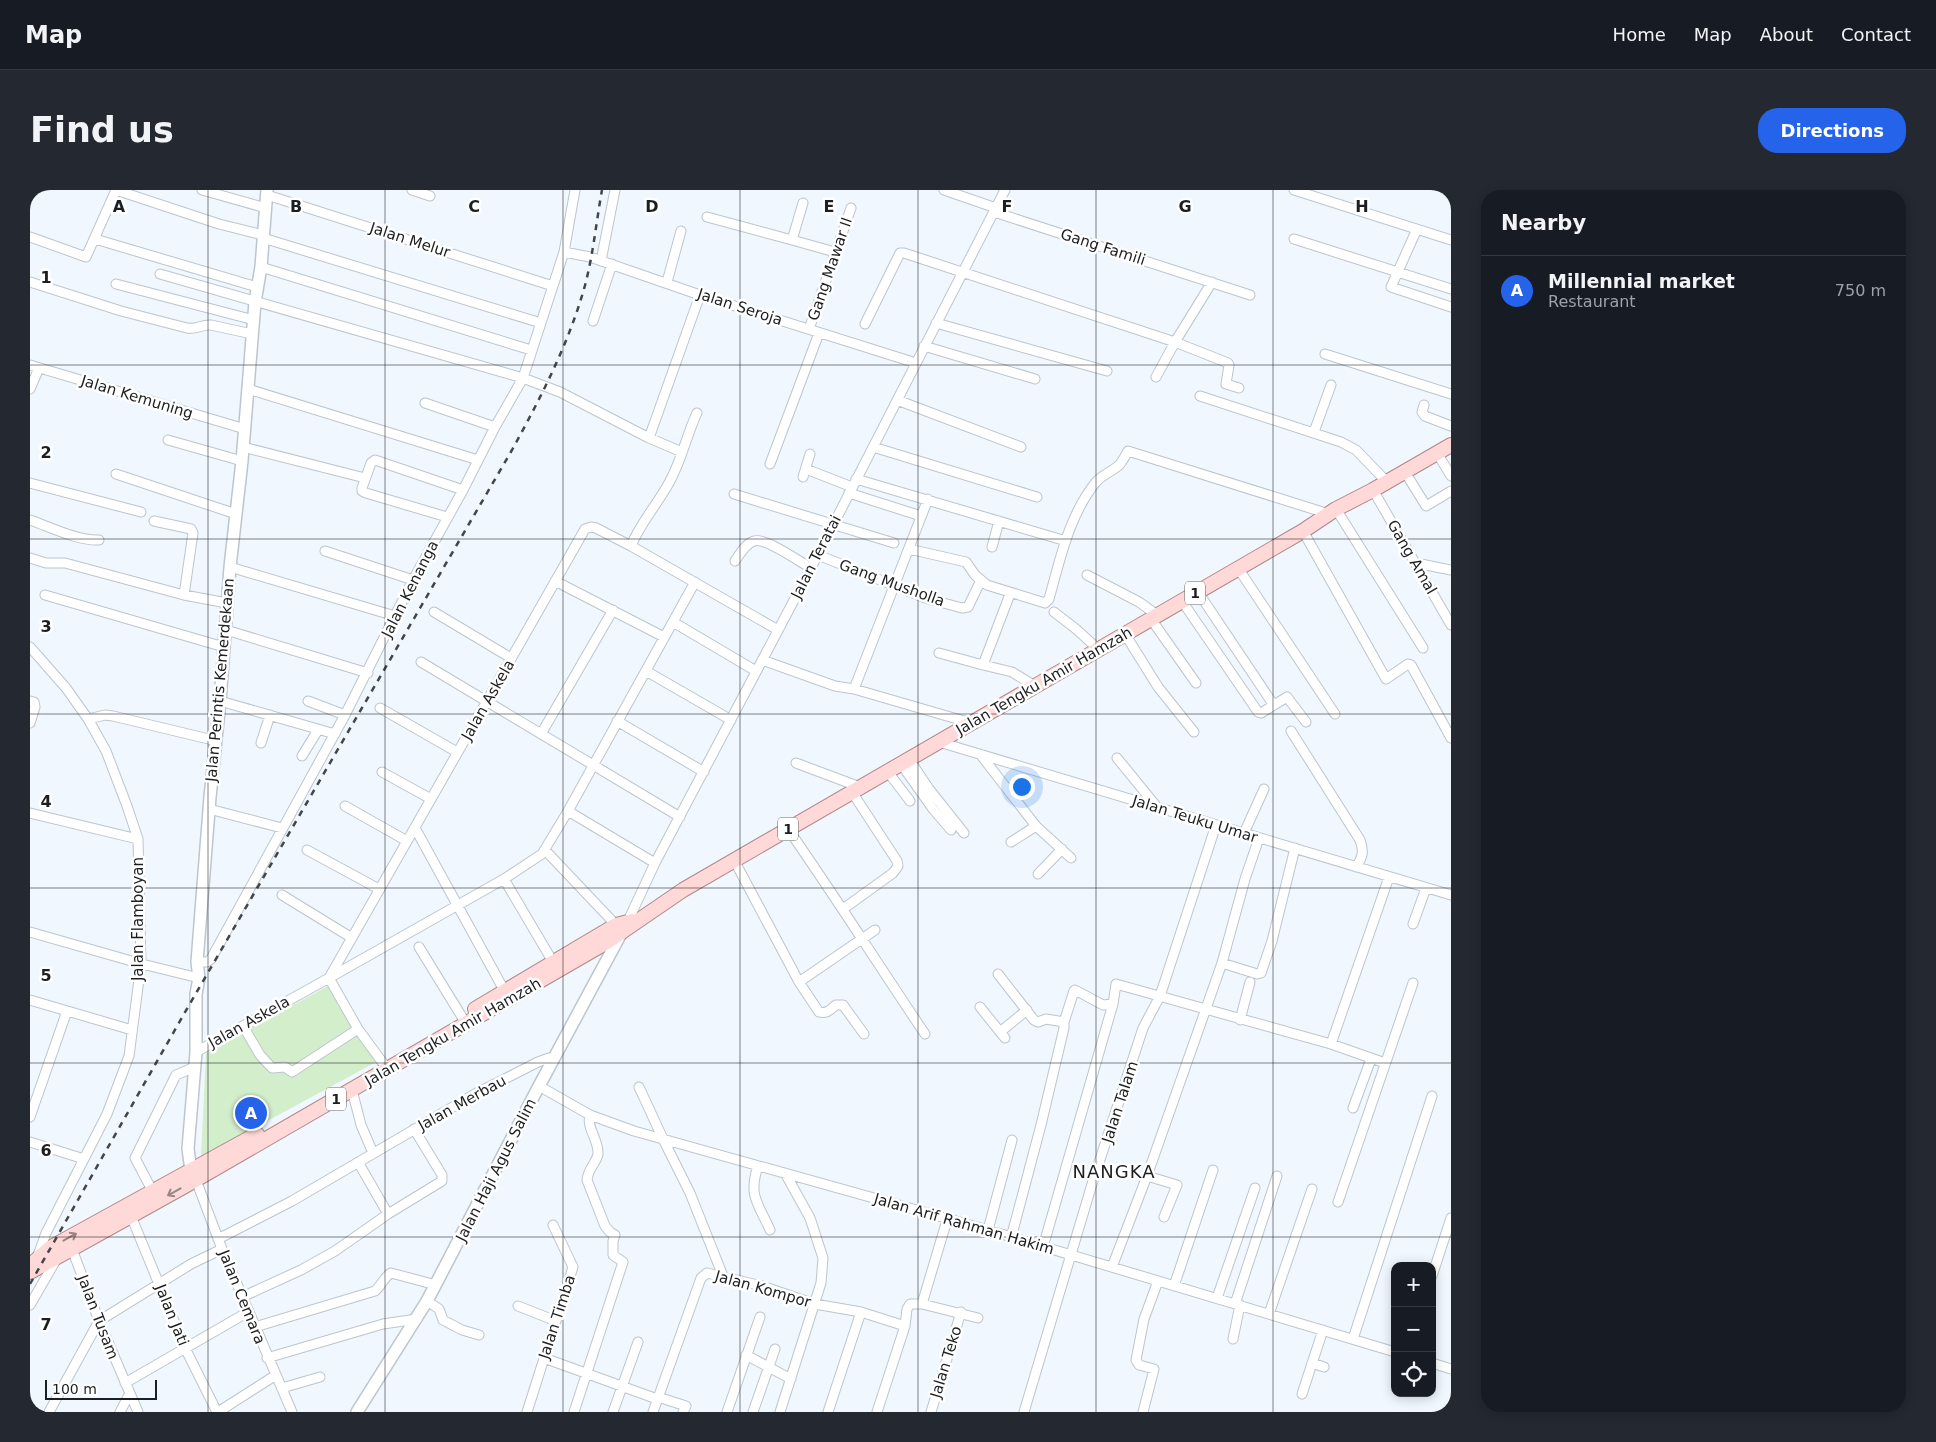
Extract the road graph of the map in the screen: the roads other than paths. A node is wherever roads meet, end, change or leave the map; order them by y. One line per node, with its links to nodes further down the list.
1 (116, 190): 19 (street); 20 (street)
2 (202, 190): 12 (street)
3 (412, 190): 10 (street)
4 (575, 190): 24 (street, Jalan Kenanga)
5 (615, 190): 26 (street)
6 (944, 190): 14 (street, Gang Famili)
7 (1005, 190): 14 (street, Jalan Teratai)
8 (1294, 190): 16 (street)
9 (267, 193): 12 (street, Jalan Perintis Kemerdekaan); 36 (street, Jalan Melur)
10 (430, 196)
11 (803, 203): 22 (street)
12 (266, 208): 19 (street, Jalan Perintis Kemerdekaan)
13 (851, 208): 25 (street, Gang Mawar II)
14 (995, 210): 30 (street, Jalan Teratai); 34 (street, Gang Famili)
15 (707, 216): 22 (street)
16 (1417, 229): 23 (street); 29 (street)
17 (681, 231): 33 (street)
18 (30, 237): 20 (street)
19 (263, 237): 28 (street, Jalan Perintis Kemerdekaan); 45 (street)
20 (95, 239): 37 (street)
21 (1294, 239): 29 (street)
22 (792, 240): 25 (street)
23 (1451, 240)
24 (564, 252): 26 (street, Jalan Seroja); 36 (street, Jalan Kenanga)
25 (835, 252): 48 (street, Gang Mawar II)
26 (601, 261): 27 (street, Jalan Seroja)
27 (612, 264): 33 (street, Jalan Seroja); 44 (street)
28 (261, 267): 37 (street, Jalan Perintis Kemerdekaan); 53 (street)
29 (1398, 271): 38 (street); 42 (street)
30 (962, 273): 46 (street, Jalan Teratai); 47 (street); 51 (street)
31 (160, 274): 41 (street)
32 (30, 282): 50 (street)
33 (667, 282): 39 (street, Jalan Seroja)
34 (1212, 282): 40 (street, Gang Famili); 51 (street)
35 (116, 284): 43 (street)
36 (553, 286): 45 (street, Jalan Kenanga)
37 (257, 287): 41 (street, Jalan Perintis Kemerdekaan)
38 (1451, 288)
39 (700, 295): 48 (street, Jalan Seroja); 75 (street)
40 (1250, 295)
41 (255, 302): 43 (street, Jalan Perintis Kemerdekaan); 59 (street)
42 (1451, 307)
43 (254, 320): 50 (street, Jalan Perintis Kemerdekaan)
44 (593, 322)
45 (540, 323): 53 (street, Jalan Kenanga)
46 (936, 323): 52 (street, Jalan Teratai); 57 (street)
47 (865, 324)
48 (809, 329): 49 (street, Jalan Seroja)
49 (819, 333): 55 (street, Jalan Seroja); 86 (street)
50 (252, 334): 63 (street, Jalan Perintis Kemerdekaan)
51 (1175, 342): 58 (street); 62 (street)
52 (924, 346): 55 (street, Jalan Teratai); 60 (street)
53 (531, 350): 59 (street, Jalan Kenanga)
54 (1324, 354): 65 (street)
55 (916, 363): 67 (street, Jalan Teratai)
56 (34, 366): 64 (street); 73 (street, Jalan Kemuning)
57 (1107, 372)
58 (1156, 377)
59 (523, 378): 71 (street, Jalan Kenanga); 75 (street)
60 (1035, 379)
61 (1331, 385): 74 (street)
62 (1239, 388)
63 (248, 389): 73 (street, Jalan Perintis Kemerdekaan); 84 (street)
64 (30, 390)
65 (1451, 394)
66 (1200, 396): 74 (street)
67 (897, 400): 79 (street, Jalan Teratai); 80 (street)
68 (426, 403): 71 (street)
69 (1424, 404): 72 (street)
70 (697, 413): 81 (street)
71 (495, 426): 84 (street, Jalan Kenanga)
72 (1451, 426)
73 (244, 429): 78 (street, Jalan Perintis Kemerdekaan)
74 (1314, 432): 91 (street)
75 (649, 438): 81 (street)
76 (168, 440): 85 (street)
77 (1451, 445): 82 (main road, Jalan Tengku Amir Hamzah / 1)
78 (243, 447): 85 (street, Jalan Perintis Kemerdekaan); 90 (street)
79 (872, 447): 93 (street, Jalan Teratai); 98 (street)
80 (1021, 447)
81 (682, 452): 113 (street)
82 (1437, 453): 87 (main road, Jalan Tengku Amir Hamzah / 1); 89 (street)
83 (810, 454): 93 (street)
84 (478, 460): 94 (street, Jalan Kenanga)
85 (242, 461): 102 (street, Jalan Perintis Kemerdekaan)
86 (770, 464)
87 (1404, 472): 91 (main road, Jalan Tengku Amir Hamzah / 1); 96 (street)
88 (116, 474): 102 (street)
89 (1451, 476)
90 (365, 478): 94 (street); 104 (street)
91 (1387, 482): 95 (main road, Jalan Tengku Amir Hamzah / 1)
92 (30, 483): 101 (street)
93 (853, 486): 99 (street); 103 (street); 108 (street, Jalan Teratai)
94 (463, 490): 104 (street, Jalan Kenanga)
95 (1373, 490): 100 (main road, Jalan Tengku Amir Hamzah / 1); 120 (street, Gang Amal)
96 (1451, 491)
97 (734, 494): 108 (street)
98 (1037, 498)
99 (928, 499): 103 (street); 107 (street)
100 (1332, 511): 109 (main road, Jalan Tengku Amir Hamzah / 1); 111 (street); 150 (street)
101 (141, 512)
102 (236, 514): 121 (street, Jalan Perintis Kemerdekaan)
103 (921, 516): 115 (street)
104 (447, 517): 126 (street, Jalan Kenanga)
105 (30, 520): 110 (street)
106 (154, 521): 134 (street)
107 (999, 521): 111 (street); 114 (street)
108 (833, 525): 112 (street); 117 (street, Jalan Teratai)
109 (1303, 530): 123 (main road, Jalan Tengku Amir Hamzah / 1); 183 (street)
110 (99, 540)
111 (1066, 541): 132 (street)
112 (894, 543)
113 (631, 546): 128 (street, Jalan Askela); 129 (street, Jalan Askela)
114 (992, 548)
115 (909, 549): 127 (street); 130 (street)
116 (324, 552): 126 (street)
117 (818, 555): 122 (street, Jalan Teratai); 130 (street, Gang Musholla)
118 (30, 558): 134 (street)
119 (735, 561): 122 (street)
120 (1416, 563): 124 (street); 143 (street, Gang Amal)
121 (230, 567): 136 (street, Jalan Perintis Kemerdekaan); 140 (street)
122 (811, 568): 145 (street, Jalan Teratai)
123 (1238, 568): 131 (main road, Jalan Tengku Amir Hamzah / 1); 169 (street)
124 (1451, 570)
125 (1087, 575): 141 (street)
126 (413, 580): 140 (street, Jalan Kenanga)
127 (981, 580): 130 (street, Gang Musholla); 132 (street)
128 (555, 581): 137 (street); 153 (street, Jalan Askela)
129 (695, 582): 142 (street, Jalan Askela); 145 (street, Jalan Askela)
130 (893, 585): 162 (street)
131 (1198, 592): 135 (main road, Jalan Tengku Amir Hamzah / 1); 167 (street)
132 (1010, 594): 156 (street)
133 (44, 595): 149 (street)
134 (184, 595): 136 (street)
135 (1182, 601): 141 (main road, Jalan Tengku Amir Hamzah / 1); 167 (street)
136 (227, 603): 144 (street, Jalan Perintis Kemerdekaan)
137 (613, 610): 147 (street); 182 (street)
138 (434, 612): 153 (street)
139 (1054, 612): 151 (street)
140 (395, 616): 159 (street, Jalan Kenanga)
141 (1154, 617): 146 (main road, Jalan Tengku Amir Hamzah / 1); 160 (street)
142 (673, 622): 147 (street, Jalan Askela); 158 (street)
143 (1451, 624)
144 (226, 630): 149 (street, Jalan Perintis Kemerdekaan); 159 (street)
145 (778, 630): 154 (street, Jalan Teratai)
146 (1125, 634): 151 (main road, Jalan Tengku Amir Hamzah / 1); 180 (street)
147 (664, 637): 157 (street, Jalan Askela)
148 (30, 647): 172 (street, Jalan Flamboyan)
149 (224, 647): 164 (street, Jalan Perintis Kemerdekaan)
150 (1423, 648)
151 (1098, 650): 161 (main road, Jalan Tengku Amir Hamzah / 1)
152 (939, 653): 156 (street)
153 (511, 658): 166 (street, Jalan Askela)
154 (762, 660): 158 (street, Jalan Teratai); 162 (street)
155 (421, 662): 166 (street)
156 (983, 664): 161 (street)
157 (646, 670): 173 (street); 174 (street, Jalan Askela)
158 (756, 671): 173 (street, Jalan Teratai)
159 (368, 673): 171 (street, Jalan Kenanga)
160 (1196, 683)
161 (1035, 686): 177 (main road, Jalan Tengku Amir Hamzah / 1)
162 (854, 689): 177 (street)
163 (30, 701): 176 (street)
164 (220, 701): 170 (street); 184 (street, Jalan Perintis Kemerdekaan)
165 (308, 701): 171 (street)
166 (487, 701): 182 (street); 187 (street, Jalan Askela)
167 (1273, 704): 175 (street)
168 (380, 708): 187 (street)
169 (1335, 714)
170 (270, 715): 178 (street); 186 (street)
171 (346, 715): 181 (street, Jalan Kenanga)
172 (88, 719): 184 (street); 216 (street, Jalan Flamboyan)
173 (731, 720): 195 (street, Jalan Teratai)
174 (617, 722): 193 (street, Jalan Askela); 195 (street)
175 (1306, 722)
176 (30, 723)
177 (972, 723): 185 (main road, Jalan Tengku Amir Hamzah / 1)
178 (318, 730): 181 (street); 189 (street)
179 (1291, 731): 226 (street)
180 (1194, 732)
181 (335, 734): 209 (street, Jalan Kenanga)
182 (541, 734): 193 (street)
183 (1451, 738)
184 (217, 741): 203 (street, Jalan Perintis Kemerdekaan)
185 (939, 742): 188 (street, Jalan Teuku Umar); 191 (main road, Jalan Tengku Amir Hamzah / 1)
186 (261, 743)
187 (458, 752): 199 (street, Jalan Askela)
188 (980, 754): 202 (street, Jalan Teuku Umar); 208 (street)
189 (302, 756)
190 (1117, 758): 202 (street)
191 (905, 762): 196 (main road, Jalan Tengku Amir Hamzah / 1); 212 (street); 213 (street)
192 (796, 763): 198 (street)
193 (593, 765): 204 (street, Jalan Askela); 206 (street)
194 (382, 772): 199 (street)
195 (704, 772): 206 (street, Jalan Teratai)
196 (888, 772): 198 (main road, Jalan Tengku Amir Hamzah / 1); 200 (street)
197 (1264, 789): 214 (street)
198 (856, 790): 211 (main road, Jalan Tengku Amir Hamzah / 1); 235 (street)
199 (431, 799): 210 (street, Jalan Askela)
200 (910, 800)
201 (345, 806): 217 (street)
202 (1158, 807): 207 (street, Jalan Teuku Umar)
203 (209, 809): 209 (street); 243 (street, Jalan Perintis Kemerdekaan)
204 (568, 811): 222 (street, Jalan Askela); 225 (street)
205 (30, 813): 216 (street)
206 (680, 817): 225 (street, Jalan Teratai)
207 (1216, 825): 214 (street, Jalan Teuku Umar); 254 (street, Jalan Talam)
208 (1036, 826): 218 (street); 220 (street)
209 (282, 828): 243 (street, Jalan Kenanga)
210 (415, 828): 217 (street, Jalan Askela); 234 (street)
211 (788, 829): 224 (main road, Jalan Tengku Amir Hamzah / 1); 235 (street)
212 (951, 830)
213 (964, 833)
214 (1244, 833): 215 (street, Jalan Teuku Umar)
215 (1259, 838): 219 (street, Jalan Teuku Umar); 245 (street)
216 (138, 839): 246 (street, Jalan Flamboyan)
217 (407, 841): 230 (street, Jalan Askela)
218 (1011, 842)
219 (1295, 848): 226 (street, Jalan Teuku Umar); 245 (street)
220 (1062, 849): 223 (street); 227 (street)
221 (307, 850): 230 (street)
222 (545, 850): 229 (street, Jalan Askela); 237 (street)
223 (1071, 858)
224 (734, 860): 237 (main road, Jalan Tengku Amir Hamzah / 1); 250 (street)
225 (655, 862): 237 (street, Jalan Teratai)
226 (1356, 867): 228 (street, Jalan Teuku Umar)
227 (1038, 874)
228 (1389, 876): 231 (street, Jalan Teuku Umar); 269 (street)
229 (504, 879): 234 (street, Jalan Askela); 244 (street)
230 (379, 889): 240 (street, Jalan Askela)
231 (1424, 892): 233 (street, Jalan Teuku Umar); 236 (street)
232 (282, 895): 240 (street)
233 (1451, 895)
234 (458, 904): 249 (street, Jalan Askela); 253 (street)
235 (843, 909): 241 (street)
236 (1413, 924)
237 (626, 925): 244 (main road, Jalan Tengku Amir Hamzah / 1); 271 (street, Jalan Haji Agus Salim); 275 (main road, Jalan Tengku Amir Hamzah / 1)
238 (874, 930): 241 (street)
239 (30, 932): 246 (street)
240 (352, 938): 249 (street, Jalan Askela)
241 (862, 940): 250 (street); 268 (street)
242 (419, 948): 261 (street)
243 (197, 962): 248 (street, Jalan Perintis Kemerdekaan)
244 (553, 962): 253 (main road, Jalan Tengku Amir Hamzah / 1)
245 (1222, 963): 259 (street)
246 (141, 964): 248 (street); 266 (street, Jalan Flamboyan)
247 (998, 974): 258 (street)
248 (199, 978): 270 (street, Jalan Perintis Kemerdekaan)
249 (329, 978): 264 (street, Jalan Askela); 265 (street)
250 (799, 982): 267 (street)
251 (1250, 982): 262 (street)
252 (1413, 983): 273 (street)
253 (504, 990): 261 (main road, Jalan Tengku Amir Hamzah / 1)
254 (1160, 996): 256 (street); 259 (street); 313 (street, Jalan Talam)
255 (30, 1000): 260 (street)
256 (1113, 1004): 263 (street); 310 (street)
257 (980, 1007): 258 (street)
258 (1027, 1010): 263 (street)
259 (1205, 1010): 262 (street); 294 (street)
260 (67, 1011): 266 (street); 282 (street)
261 (462, 1017): 275 (main road, Jalan Tengku Amir Hamzah / 1)
262 (1240, 1020): 269 (street)
263 (1064, 1022): 308 (street)
264 (244, 1026): 265 (street); 270 (street, Jalan Askela)
265 (358, 1029): 275 (street)
266 (132, 1030): 288 (street, Jalan Flamboyan)
267 (864, 1034)
268 (925, 1034)
269 (1331, 1044): 272 (street)
270 (196, 1052): 274 (street, Jalan Perintis Kemerdekaan)
271 (554, 1058): 276 (street, Jalan Haji Agus Salim); 283 (street, Jalan Merbau)
272 (1371, 1059): 273 (street); 280 (street)
273 (1385, 1063): 299 (street)
274 (195, 1067): 293 (street, Jalan Perintis Kemerdekaan); 298 (street)
275 (385, 1067): 278 (main road, Jalan Tengku Amir Hamzah / 1); 293 (main road, Jalan Tengku Amir Hamzah / 1)
276 (539, 1086): 281 (street, Jalan Arif Rahman Hakim); 321 (street, Jalan Haji Agus Salim)
277 (640, 1088): 284 (street)
278 (352, 1090): 287 (street); 293 (main road, Jalan Tengku Amir Hamzah / 1)
279 (1432, 1096): 345 (street)
280 (1352, 1108)
281 (590, 1114): 284 (street, Jalan Arif Rahman Hakim); 358 (street)
282 (30, 1117)
283 (414, 1129): 287 (street, Jalan Merbau); 300 (street)
284 (663, 1139): 290 (street, Jalan Arif Rahman Hakim); 318 (street)
285 (1012, 1140): 307 (street)
286 (30, 1142): 288 (street)
287 (372, 1153): 289 (street, Jalan Merbau)
288 (84, 1159): 316 (street, Jalan Flamboyan)
289 (358, 1162): 300 (street); 309 (street, Jalan Merbau)
290 (758, 1166): 292 (street, Jalan Arif Rahman Hakim); 306 (street)
291 (1213, 1170): 322 (street)
292 (785, 1174): 304 (street, Jalan Arif Rahman Hakim); 326 (street)
293 (193, 1175): 298 (main road, Jalan Tengku Amir Hamzah / 1); 301 (main road, Jalan Tengku Amir Hamzah / 1, one-way to 301); 309 (street, Jalan Cemara)
294 (1147, 1176): 302 (street); 317 (street)
295 (1277, 1176): 329 (street)
296 (1255, 1188): 324 (street)
297 (1312, 1189): 334 (street)
298 (153, 1192): 316 (main road, Jalan Tengku Amir Hamzah / 1, one-way to 298)
299 (1338, 1202)
300 (388, 1214): 323 (street)
301 (131, 1216): 311 (main road, Jalan Tengku Amir Hamzah / 1); 320 (street, Jalan Jati)
302 (1164, 1218)
303 (1451, 1218): 315 (street)
304 (947, 1220): 307 (street, Jalan Arif Rahman Hakim); 327 (street)
305 (553, 1226): 339 (street, Jalan Timba)
306 (770, 1230)
307 (988, 1230): 308 (street, Jalan Arif Rahman Hakim)
308 (1011, 1238): 310 (street, Jalan Arif Rahman Hakim)
309 (218, 1239): 312 (street, Jalan Cemara)
310 (1043, 1247): 313 (street, Jalan Arif Rahman Hakim)
311 (72, 1249): 314 (main road, Jalan Tengku Amir Hamzah / 1); 338 (street, Jalan Tusam)
312 (222, 1249): 320 (street); 323 (street, Jalan Cemara)
313 (1071, 1255): 317 (street, Jalan Arif Rahman Hakim); 385 (street, Jalan Talam)
314 (57, 1257): 316 (main road, Jalan Tengku Amir Hamzah / 1); 328 (street)
315 (1436, 1264)
316 (32, 1266)
317 (1112, 1267): 319 (street, Jalan Arif Rahman Hakim)
318 (723, 1276): 326 (street, Jalan Kompor); 367 (street, Jalan Kompor)
319 (1158, 1281): 322 (street, Jalan Arif Rahman Hakim); 386 (street)
320 (159, 1284): 338 (street); 348 (street, Jalan Jati)
321 (436, 1285): 325 (street, Jalan Haji Agus Salim); 341 (street)
322 (1174, 1286): 324 (street, Jalan Arif Rahman Hakim)
323 (242, 1297): 331 (street, Jalan Cemara)
324 (1217, 1298): 329 (street, Jalan Arif Rahman Hakim)
325 (428, 1301): 337 (street, Jalan Haji Agus Salim); 343 (street)
326 (815, 1304): 332 (street, Jalan Kompor); 361 (street)
327 (922, 1304): 333 (street); 340 (street)
328 (30, 1305)
329 (1238, 1305): 334 (street, Jalan Arif Rahman Hakim); 344 (street)
330 (518, 1306): 339 (street)
331 (248, 1312): 341 (street, Jalan Cemara); 348 (street)
332 (861, 1312): 340 (street, Jalan Kompor); 382 (street)
333 (961, 1312): 336 (street); 384 (street, Jalan Teko)
334 (1269, 1314): 342 (street, Jalan Arif Rahman Hakim)
335 (760, 1317): 350 (street)
336 (978, 1318)
337 (417, 1319): 351 (street); 374 (street, Jalan Haji Agus Salim)
338 (99, 1321): 362 (street, Jalan Tusam); 369 (street)
339 (556, 1321): 352 (street, Jalan Timba)
340 (905, 1326): 383 (street)
341 (255, 1327): 351 (street, Jalan Cemara)
342 (1323, 1330): 345 (street, Jalan Arif Rahman Hakim); 353 (street)
343 (478, 1335)
344 (1233, 1339)
345 (1353, 1339): 349 (street, Jalan Arif Rahman Hakim)
346 (638, 1342): 363 (street)
347 (775, 1349): 356 (street)
348 (186, 1350): 362 (street); 372 (street, Jalan Jati)
349 (1391, 1351)
350 (746, 1355): 356 (street); 379 (street)
351 (267, 1358): 359 (street, Jalan Cemara)
352 (544, 1358): 358 (street); 375 (street, Jalan Timba)
353 (1312, 1363): 355 (street); 366 (street)
354 (1436, 1364): 357 (street)
355 (1324, 1366)
356 (768, 1367): 361 (street); 380 (street)
357 (1451, 1368)
358 (587, 1374): 363 (street); 376 (street)
359 (276, 1375): 364 (street, Jalan Cemara); 372 (street)
360 (320, 1376): 364 (street)
361 (790, 1379): 381 (street)
362 (125, 1384): 365 (street, Jalan Tusam)
363 (621, 1387): 367 (street); 377 (street)
364 (282, 1388): 373 (street, Jalan Cemara)
365 (130, 1393): 370 (street); 371 (street, Jalan Tusam)
366 (1302, 1394)
367 (658, 1398): 368 (street); 378 (street, Jalan Kompor)
368 (684, 1409)
369 (50, 1412)
370 (120, 1412)
371 (138, 1412)
372 (217, 1412)
373 (292, 1412)
374 (357, 1412)
375 (527, 1412)
376 (574, 1412)
377 (613, 1412)
378 (653, 1412)
379 (726, 1412)
380 (753, 1412)
381 (780, 1412)
382 (828, 1412)
383 (878, 1412)
384 (931, 1412)
385 (1024, 1412)
386 (1143, 1412)

